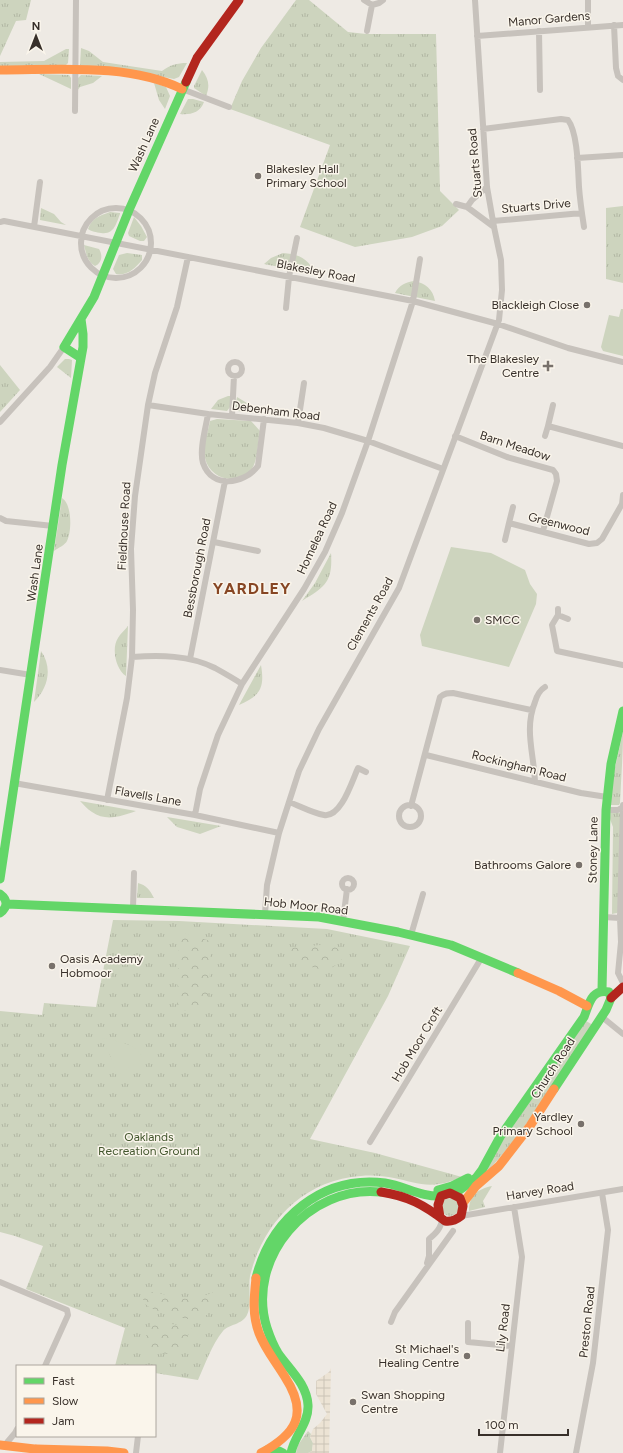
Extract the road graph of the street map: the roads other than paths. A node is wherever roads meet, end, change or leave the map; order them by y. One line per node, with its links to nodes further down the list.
1 (76, 0): 15 (street)
2 (239, 0): 17 (main road, Wash Lane)
3 (364, 0): 7 (street)
4 (383, 0): 7 (street)
5 (475, 0): 13 (street, Stuarts Road)
6 (588, 0): 10 (street)
7 (372, 4): 12 (street)
8 (614, 25): 9 (street, Manor Gardens); 10 (street, Manor Gardens); 16 (street)
9 (623, 25)
10 (588, 27): 11 (street, Manor Gardens)
11 (539, 31): 13 (street, Manor Gardens); 18 (street)
12 (367, 32)
13 (477, 36): 21 (street, Stuarts Road)
14 (0, 70): 15 (main road)
15 (75, 70): 17 (main road); 20 (street)
16 (623, 80)
17 (182, 89): 19 (street); 28 (main road, Wash Lane)
18 (540, 90)
19 (229, 107)
20 (75, 111)
21 (483, 129): 23 (street); 25 (street, Stuarts Road)
22 (623, 155): 23 (street)
23 (577, 158): 29 (street)
24 (40, 182): 32 (street)
25 (487, 187): 27 (street); 31 (street, Stuarts Road)
26 (456, 204): 27 (street)
27 (468, 207): 31 (street)
28 (128, 210): 34 (street); 36 (main road, Wash Lane); 37 (street)
29 (582, 213): 31 (street, Stuarts Drive); 33 (street)
30 (0, 222): 32 (street, Blakesley Road)
31 (493, 224): 45 (street, Stuarts Road)
32 (34, 227): 34 (street, Blakesley Road)
33 (584, 227)
34 (81, 236): 36 (street, Blakesley Road); 40 (street)
35 (298, 238): 41 (street)
36 (115, 243): 37 (street, Blakesley Road); 40 (main road, Wash Lane)
37 (150, 250): 38 (street, Blakesley Road); 40 (street)
38 (188, 257): 41 (street, Blakesley Road); 51 (street, Fieldhouse Road)
39 (420, 259): 42 (street, Homelea Road)
40 (102, 275): 44 (main road, Wash Lane)
41 (289, 277): 42 (street, Blakesley Road); 43 (street)
42 (413, 301): 45 (street, Blakesley Road); 61 (street, Homelea Road)
43 (286, 308)
44 (81, 319): 46 (main road); 47 (main road, Wash Lane)
45 (498, 324): 48 (street, Blakesley Road); 59 (street, Clements Road)
46 (64, 347): 47 (main road); 56 (street)
47 (81, 358): 69 (main road, Wash Lane)
48 (623, 362)
49 (234, 376): 54 (street)
50 (304, 383): 57 (street)
51 (148, 405): 53 (street, Debenham Road); 75 (street, Fieldhouse Road)
52 (553, 405): 58 (street)
53 (208, 414): 54 (street, Debenham Road); 64 (street)
54 (232, 416): 55 (street, Debenham Road)
55 (264, 419): 57 (street, Debenham Road); 64 (street)
56 (0, 422)
57 (298, 423): 61 (street, Debenham Road)
58 (548, 426): 60 (street); 62 (street)
59 (455, 436): 63 (street, Clements Road); 70 (street, Barn Meadow)
60 (545, 436)
61 (368, 442): 63 (street, Debenham Road); 80 (street, Homelea Road)
62 (623, 446)
63 (443, 469): 90 (street, Clements Road)
64 (226, 481): 72 (street, Bessborough Road)
65 (623, 495): 70 (street, Greenwood)
66 (513, 507): 68 (street, Greenwood)
67 (0, 518): 69 (street)
68 (509, 523): 70 (street, Greenwood); 71 (street, Greenwood)
69 (54, 526): 79 (main road, Wash Lane)
70 (543, 531)
71 (505, 540)
72 (214, 542): 73 (street); 76 (street, Bessborough Road)
73 (258, 551)
74 (568, 619): 77 (street)
75 (132, 657): 76 (street); 89 (street, Fieldhouse Road)
76 (190, 659): 80 (street)
77 (623, 666)
78 (0, 670): 79 (street)
79 (31, 675): 87 (main road, Wash Lane)
80 (242, 684): 94 (street, Homelea Road)
81 (545, 687): 82 (street)
82 (531, 710): 84 (street); 86 (street)
83 (623, 711): 88 (main road, Stoney Lane)
84 (426, 755): 86 (street, Rockingham Road); 91 (street)
85 (366, 772): 90 (street)
86 (535, 782): 88 (street, Rockingham Road)
87 (14, 783): 89 (street, Flavells Lane); 97 (main road, Wash Lane)
88 (606, 797): 93 (main road, Stoney Lane)
89 (107, 800): 94 (street, Flavells Lane)
90 (289, 802): 95 (street, Clements Road)
91 (411, 806)
92 (623, 806): 93 (street); 106 (street)
93 (606, 810): 105 (main road, Stoney Lane)
94 (195, 815): 95 (street, Flavells Lane)
95 (279, 833): 104 (street, Clements Road)
96 (134, 873): 102 (street)
97 (0, 880)
98 (347, 889): 107 (street)
99 (0, 894): 101 (main road)
100 (423, 894): 108 (street)
101 (7, 904): 102 (main road, Hob Moor Road); 103 (main road)
102 (133, 908): 104 (main road, Hob Moor Road)
103 (0, 913)
104 (266, 914): 107 (main road, Hob Moor Road)
105 (604, 917): 106 (street); 112 (main road, Stoney Lane)
106 (620, 918): 110 (street)
107 (343, 921): 108 (main road, Hob Moor Road)
108 (411, 935): 109 (main road, Hob Moor Road)
109 (482, 957): 114 (main road, Hob Moor Road); 117 (street, Hob Moor Croft)
110 (623, 983)
111 (623, 987): 113 (main road, Church Road)
112 (602, 990): 113 (main road); 114 (main road, Church Road)
113 (611, 998): 115 (main road, Church Road)
114 (586, 1010): 115 (main road); 118 (main road, Church Road)
115 (601, 1018): 116 (street); 124 (main road, Church Road)
116 (623, 1034)
117 (370, 1142)
118 (486, 1163): 119 (main road); 122 (main road, Church Road)
119 (394, 1185): 123 (main road); 141 (main road)
120 (623, 1189): 121 (street, Harvey Road)
121 (602, 1193): 125 (street, Harvey Road); 148 (street, Preston Road)
122 (454, 1194): 123 (main road); 124 (main road)
123 (441, 1196): 127 (main road)
124 (463, 1203): 126 (main road)
125 (514, 1207): 126 (street, Harvey Road); 133 (street, Lily Road)
126 (461, 1216): 127 (main road)
127 (441, 1218): 129 (street); 146 (main road)
128 (453, 1231): 129 (street)
129 (426, 1267): 131 (street)
130 (0, 1282): 134 (street)
131 (391, 1322)
132 (468, 1323): 133 (street)
133 (511, 1346): 147 (street, Lily Road)
134 (45, 1365)
135 (16, 1431): 138 (street)
136 (18, 1437): 139 (street)
137 (138, 1437): 144 (street)
138 (2, 1445): 139 (main road)
139 (20, 1447): 140 (main road)
140 (36, 1449): 142 (main road); 143 (main road)
141 (264, 1452): 145 (main road)
142 (64, 1453)
143 (124, 1453)
144 (136, 1453)
145 (283, 1453)
146 (291, 1453)
147 (500, 1453)
148 (576, 1453)

